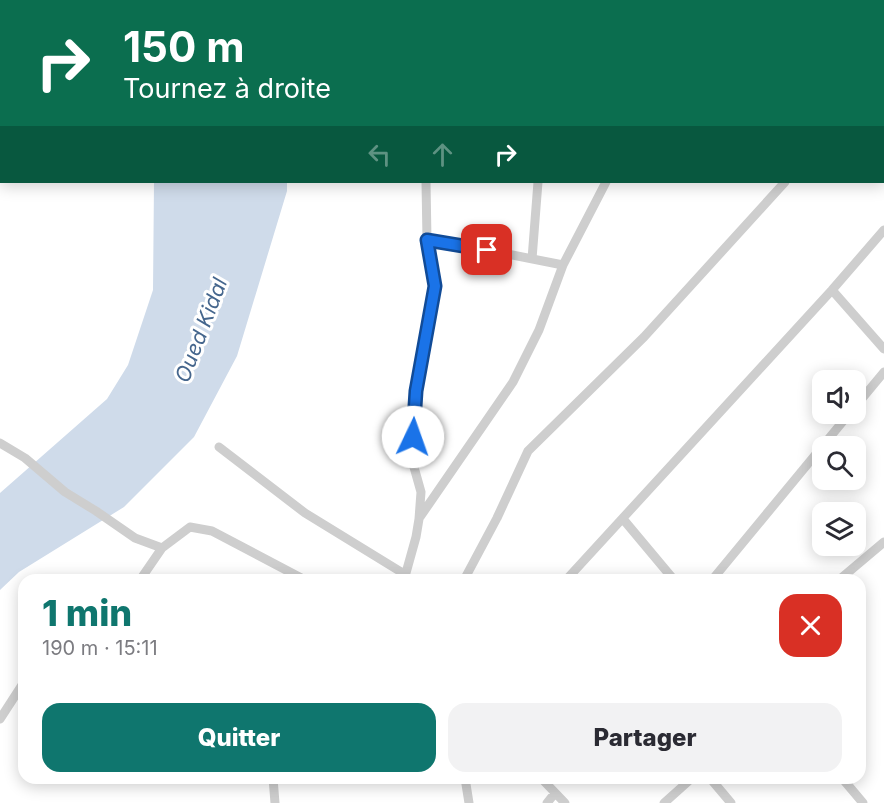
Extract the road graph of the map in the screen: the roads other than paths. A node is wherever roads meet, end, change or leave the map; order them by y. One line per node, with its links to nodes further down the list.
1 (426, 183): 6 (street)
2 (538, 183): 7 (street)
3 (605, 183): 8 (street)
4 (784, 183): 24 (street)
5 (884, 230): 9 (street)
6 (427, 240): 7 (street); 16 (street)
7 (532, 259): 8 (street)
8 (563, 266): 16 (street)
9 (832, 290): 10 (street); 17 (street)
10 (884, 349)
11 (884, 372): 12 (street)
12 (866, 394)
13 (841, 424): 27 (street)
14 (0, 443): 19 (street)
15 (219, 447): 22 (street)
16 (419, 519): 23 (street)
17 (623, 519): 25 (street); 26 (street)
18 (884, 542): 28 (street)
19 (162, 548): 20 (street); 21 (street)
20 (144, 574)
21 (294, 574)
22 (399, 574)
23 (406, 574)
24 (467, 574)
25 (572, 574)
26 (669, 574)
27 (717, 574)
28 (846, 574)
29 (18, 691): 30 (street)
30 (0, 719)
31 (273, 784): 38 (street)
32 (466, 784): 39 (street)
33 (547, 784): 37 (street)
34 (685, 784): 42 (street)
35 (715, 784): 43 (street)
36 (847, 784): 44 (street)
37 (555, 793): 40 (street); 41 (street)
38 (275, 803)
39 (470, 803)
40 (547, 803)
41 (565, 803)
42 (664, 803)
43 (731, 803)
44 (863, 803)

